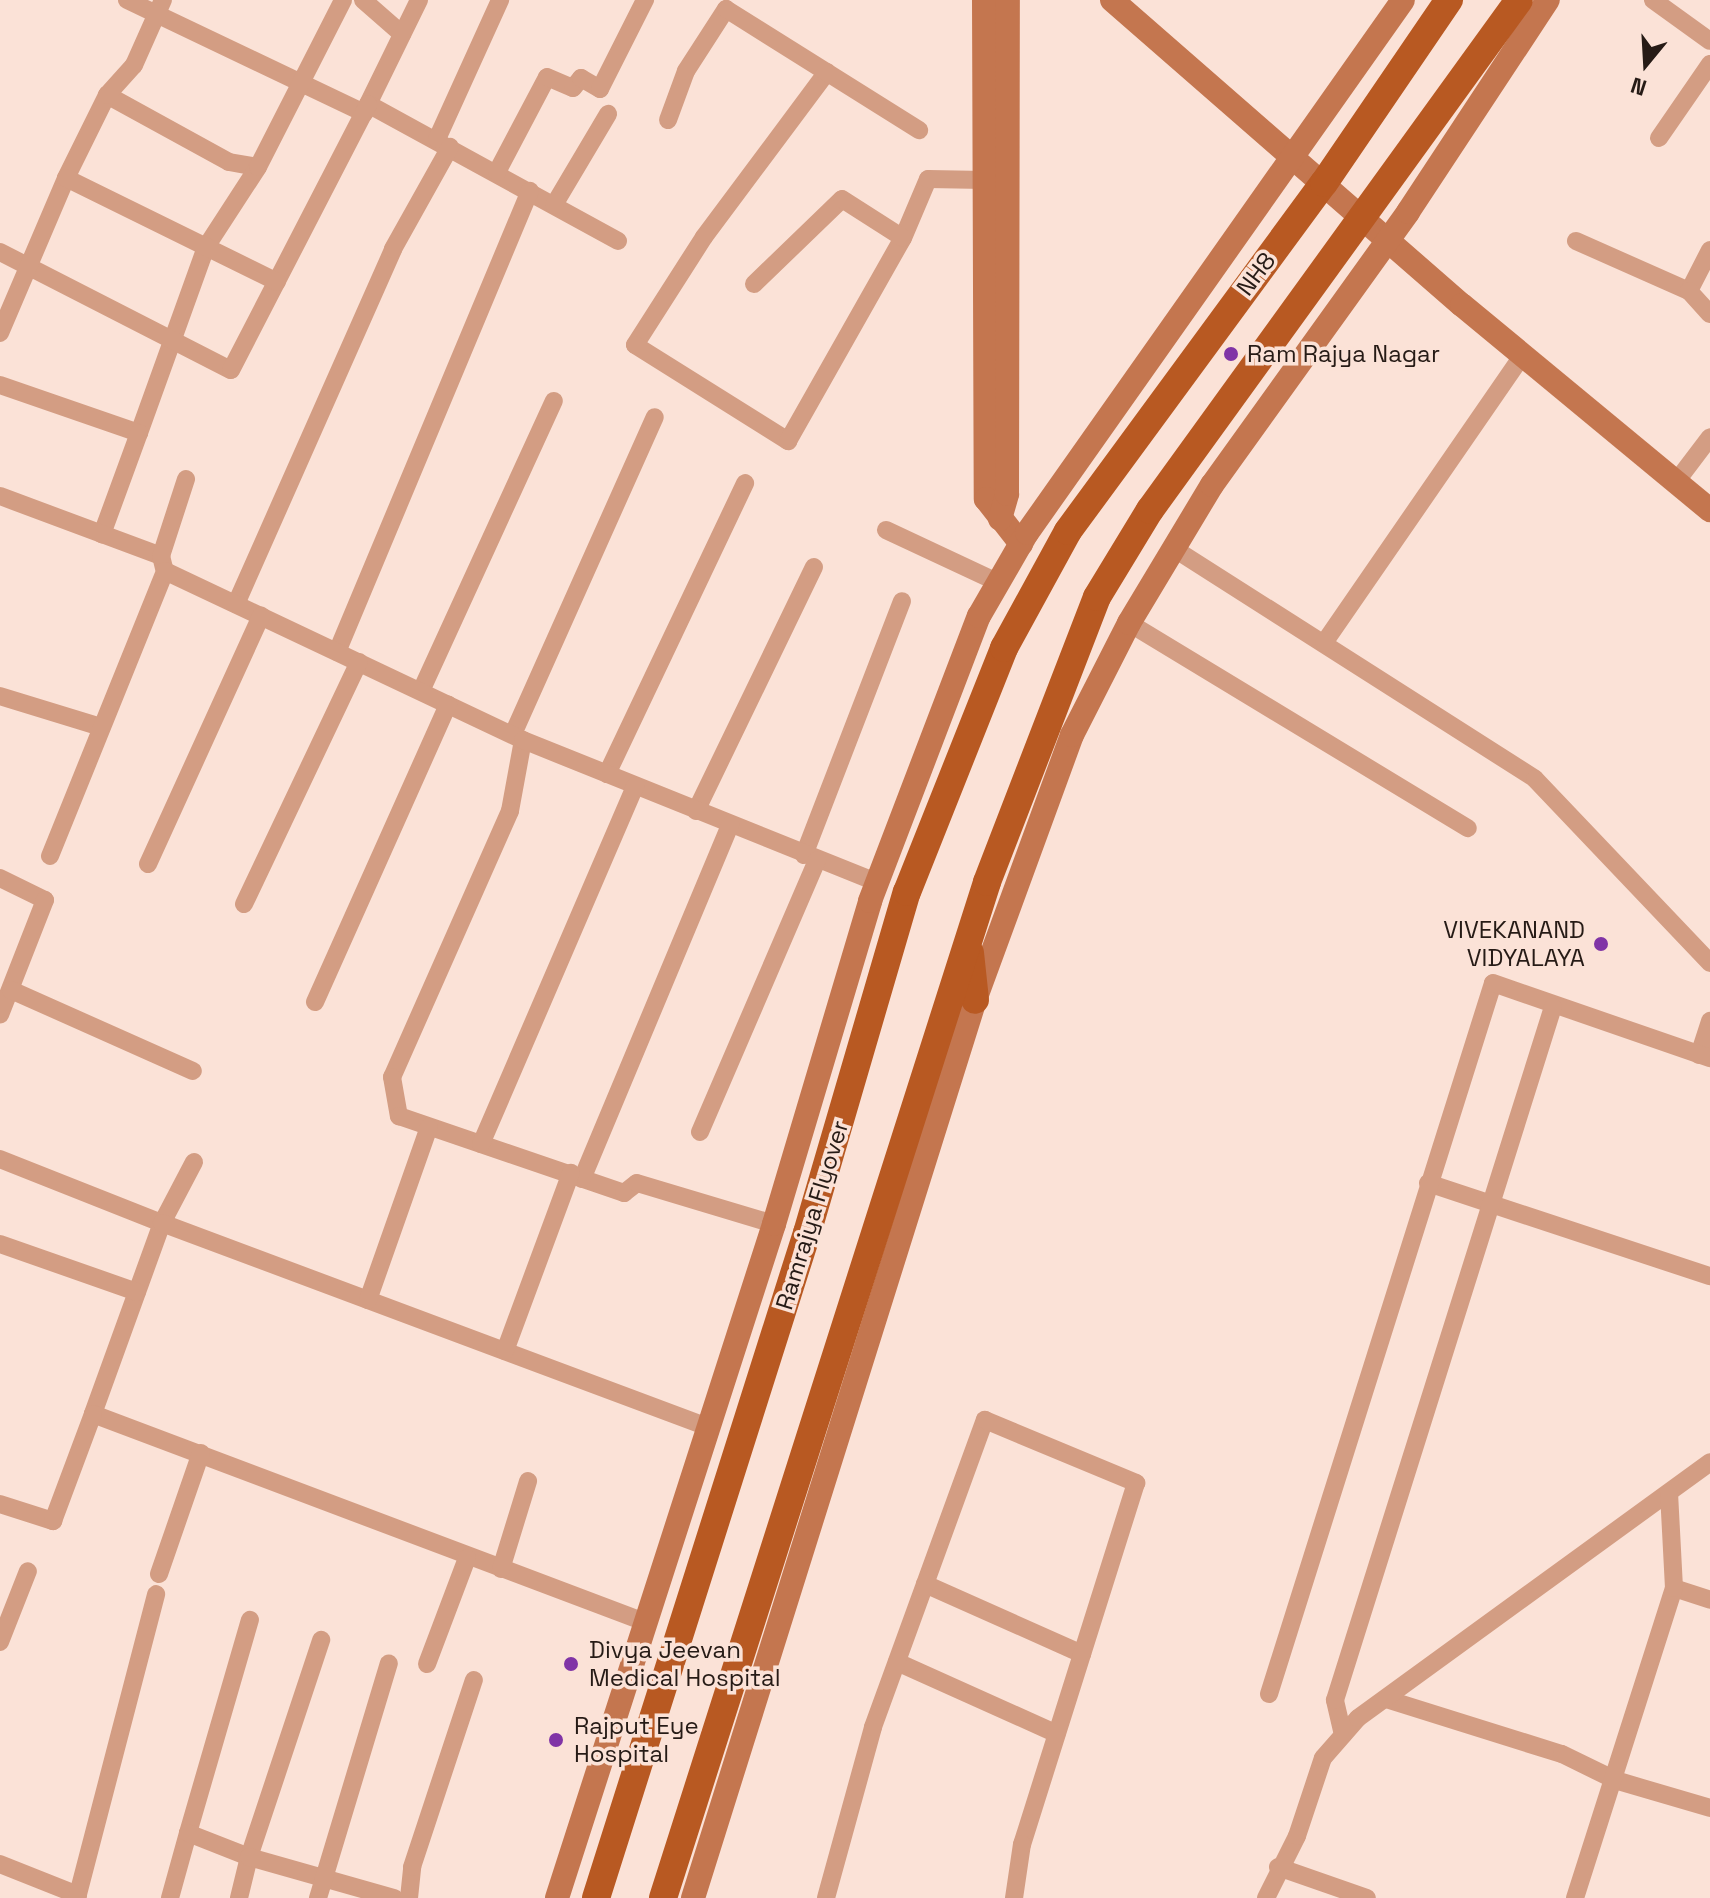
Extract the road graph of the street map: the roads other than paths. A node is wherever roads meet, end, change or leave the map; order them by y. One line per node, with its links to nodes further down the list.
1 (127, 0): 16 (street)
2 (343, 0): 21 (street)
3 (363, 0): 17 (street)
4 (419, 0): 17 (street)
5 (500, 0): 28 (street)
6 (645, 0): 31 (street)
7 (984, 0): 33 (street)
8 (1008, 0): 63 (street)
9 (1112, 0): 29 (street)
10 (1403, 0): 29 (street)
11 (1449, 0): 34 (main road, NH8)
12 (1519, 0): 37 (main road)
13 (1548, 0): 39 (street)
14 (1653, 0): 18 (street)
15 (724, 3): 20 (street); 25 (street)
16 (160, 8): 21 (street); 22 (street)
17 (402, 34): 23 (street)
18 (1710, 41)
19 (1710, 64): 27 (street)
20 (827, 72): 26 (street); 38 (street)
21 (301, 84): 23 (street); 30 (street)
22 (107, 95): 30 (street); 32 (street)
23 (366, 108): 28 (street); 46 (street)
24 (608, 114): 36 (street)
25 (668, 120)
26 (919, 130)
27 (1659, 138)
28 (444, 143): 31 (street); 73 (street)
29 (1297, 156): 34 (street); 66 (street)
30 (258, 167): 42 (street)
31 (497, 172): 35 (street)
32 (66, 178): 42 (street); 45 (street)
33 (985, 180): 38 (street); 63 (street)
34 (1324, 183): 37 (street); 67 (main road, NH8)
35 (530, 191): 36 (street); 77 (street)
36 (554, 205): 40 (street)
37 (1363, 220): 39 (street); 95 (main road)
38 (903, 238): 47 (street)
39 (1387, 240): 52 (street); 68 (street)
40 (618, 241)
41 (1576, 241): 48 (street)
42 (206, 247): 46 (street); 51 (street)
43 (1710, 250): 48 (street)
44 (0, 252): 45 (street)
45 (30, 264): 50 (street); 51 (street)
46 (277, 282): 51 (street)
47 (754, 284)
48 (1689, 291): 49 (street)
49 (1710, 314)
50 (0, 333)
51 (169, 337): 56 (street)
52 (1524, 353): 59 (street); 76 (street)
53 (0, 385): 56 (street)
54 (554, 401): 79 (street)
55 (655, 417): 83 (street)
56 (139, 433): 65 (street)
57 (1710, 437): 59 (street)
58 (186, 479): 69 (street)
59 (1676, 482): 62 (street)
60 (745, 483): 84 (street)
61 (0, 496): 65 (street)
62 (1710, 510)
63 (1000, 519): 66 (street)
64 (886, 530): 71 (street)
65 (102, 534): 69 (street)
66 (1021, 544): 67 (street); 71 (street)
67 (1060, 546): 162 (main road, Ramrajya Flyover)
68 (1173, 548): 75 (street); 76 (street)
69 (163, 564): 73 (street); 82 (street)
70 (814, 567): 86 (street)
71 (996, 584): 93 (street)
72 (902, 601): 90 (street)
73 (236, 604): 74 (street)
74 (261, 616): 77 (street); 91 (street)
75 (1129, 623): 88 (street); 98 (street)
76 (1324, 643): 96 (street)
77 (337, 652): 78 (street)
78 (359, 662): 79 (street); 94 (street)
79 (421, 691): 81 (street)
80 (0, 696): 82 (street)
81 (448, 704): 83 (street); 99 (street)
82 (101, 727): 89 (street)
83 (518, 737): 84 (street); 105 (street)
84 (607, 774): 85 (street)
85 (635, 786): 86 (street); 107 (street)
86 (696, 811): 87 (street)
87 (730, 825): 90 (street); 110 (street)
88 (1468, 828)
89 (50, 856)
90 (811, 858): 93 (street); 106 (street)
91 (148, 864)
92 (0, 878): 97 (street)
93 (877, 882): 114 (street)
94 (244, 904)
95 (969, 940): 98 (main road); 163 (main road)
96 (1710, 963)
97 (11, 990): 101 (street); 104 (street)
98 (975, 1000): 164 (street)
99 (315, 1002)
100 (1553, 1007): 103 (street); 111 (street); 112 (street)
101 (0, 1015)
102 (1710, 1021): 103 (street)
103 (1704, 1056)
104 (193, 1071)
105 (429, 1127): 107 (street); 118 (street)
106 (700, 1132)
107 (481, 1144): 110 (street)
108 (0, 1159): 113 (street)
109 (194, 1162): 113 (street)
110 (576, 1176): 114 (street); 119 (street)
111 (1428, 1183): 112 (street); 144 (street)
112 (1492, 1205): 116 (street); 147 (street)
113 (162, 1223): 117 (street); 118 (street)
114 (774, 1224): 121 (street)
115 (0, 1244): 117 (street)
116 (1710, 1276)
117 (137, 1292): 120 (street)
118 (368, 1300): 119 (street)
119 (505, 1351): 121 (street)
120 (93, 1414): 122 (street); 126 (street)
121 (708, 1427): 136 (street)
122 (201, 1453): 127 (street); 130 (street)
123 (1710, 1462): 125 (street)
124 (528, 1481): 128 (street)
125 (1669, 1493): 132 (street); 145 (street)
126 (0, 1504)
127 (467, 1558): 128 (street); 142 (street)
128 (501, 1569): 136 (street)
129 (28, 1571): 138 (street)
130 (159, 1574)
131 (925, 1584): 139 (street); 139 (street); 140 (street)
132 (1674, 1588): 134 (street); 148 (street)
133 (156, 1594): 155 (street)
134 (1710, 1600)
135 (250, 1620): 150 (street)
136 (645, 1622): 161 (street)
137 (321, 1640): 151 (street)
138 (0, 1642)
139 (1082, 1654): 146 (street)
140 (897, 1662): 146 (street); 165 (street)
141 (389, 1663): 154 (street)
142 (427, 1664)
143 (474, 1680): 160 (street)
144 (1269, 1694)
145 (1386, 1699): 147 (street); 148 (street)
146 (1057, 1734): 166 (street)
147 (1343, 1735): 153 (street)
148 (1615, 1780): 149 (street); 169 (street)
149 (1710, 1808)
150 (188, 1833): 151 (street); 156 (street)
151 (249, 1857): 154 (street); 157 (street)
152 (0, 1864): 155 (street)
153 (1278, 1867): 167 (street); 168 (street)
154 (323, 1876): 158 (street); 159 (street)
155 (77, 1896)
156 (170, 1898)
157 (239, 1898)
158 (318, 1898)
159 (394, 1898)
160 (409, 1898)
161 (557, 1898)
162 (596, 1898)
163 (663, 1898)
164 (693, 1898)
165 (826, 1898)
166 (1014, 1898)
167 (1266, 1898)
168 (1367, 1898)
169 (1575, 1898)

